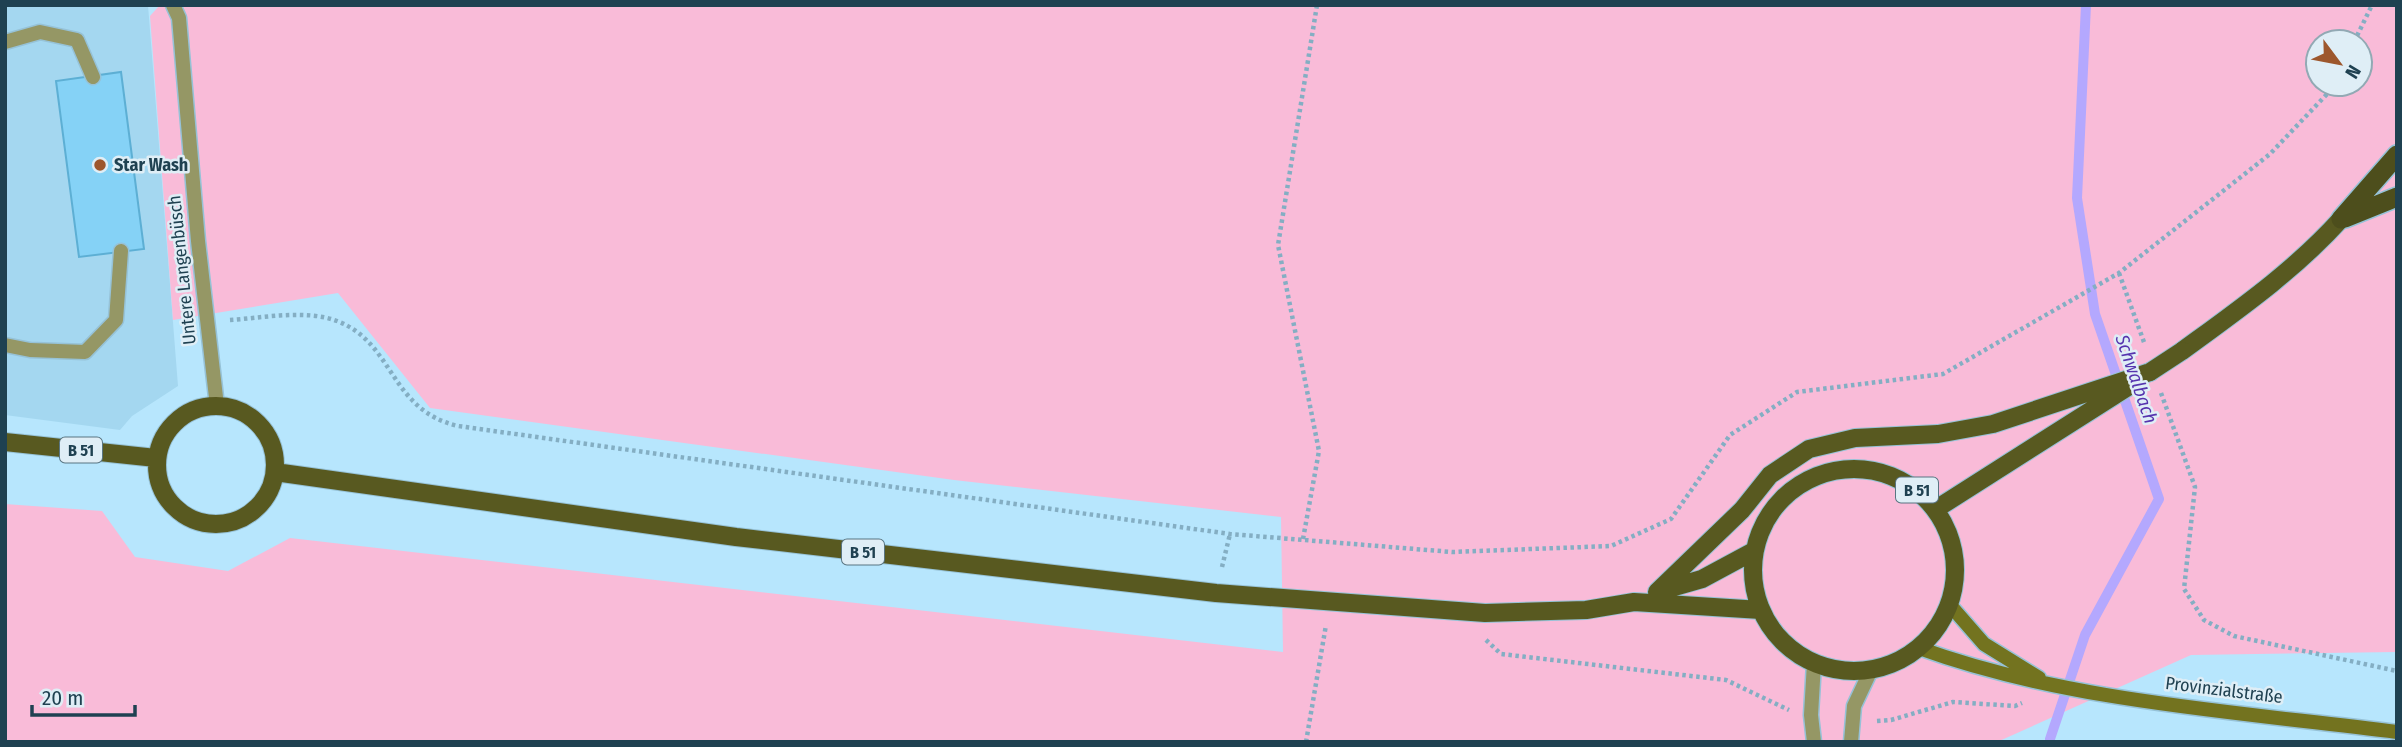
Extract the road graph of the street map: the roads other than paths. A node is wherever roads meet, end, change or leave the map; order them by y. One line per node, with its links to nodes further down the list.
1 (173, 5): 10 (street, Untere Langenbüsch)
2 (5, 42): 3 (street)
3 (93, 77)
4 (2397, 155): 6 (highway, B 51)
5 (2397, 197): 6 (highway, B 51)
6 (2341, 219): 9 (main road, B 51, bridge)
7 (121, 251): 8 (street)
8 (5, 345)
9 (2154, 379): 14 (main road, B 51); 16 (main road, B 51)
10 (217, 406): 12 (main road); 13 (main road)
11 (5, 442): 12 (main road, B 51)
12 (156, 458): 13 (main road)
13 (275, 472): 17 (main road, B 51)
14 (1936, 509): 15 (main road, B 51); 18 (main road, B 51)
15 (1754, 551): 16 (main road, B 51); 19 (main road, B 51)
16 (1657, 592): 17 (main road, B 51)
17 (1634, 602): 19 (main road, B 51)
18 (1950, 604): 20 (main road, B 51); 23 (main road, Provinzialstraße)
19 (1761, 610): 21 (main road, B 51)
20 (1919, 648): 22 (main road, B 51); 23 (main road, Provinzialstraße)
21 (1814, 663): 22 (main road, B 51); 25 (street)
22 (1871, 670): 26 (street)
23 (2046, 682): 24 (main road, Provinzialstraße)
24 (2397, 732)
25 (1814, 742)
26 (1852, 742)

